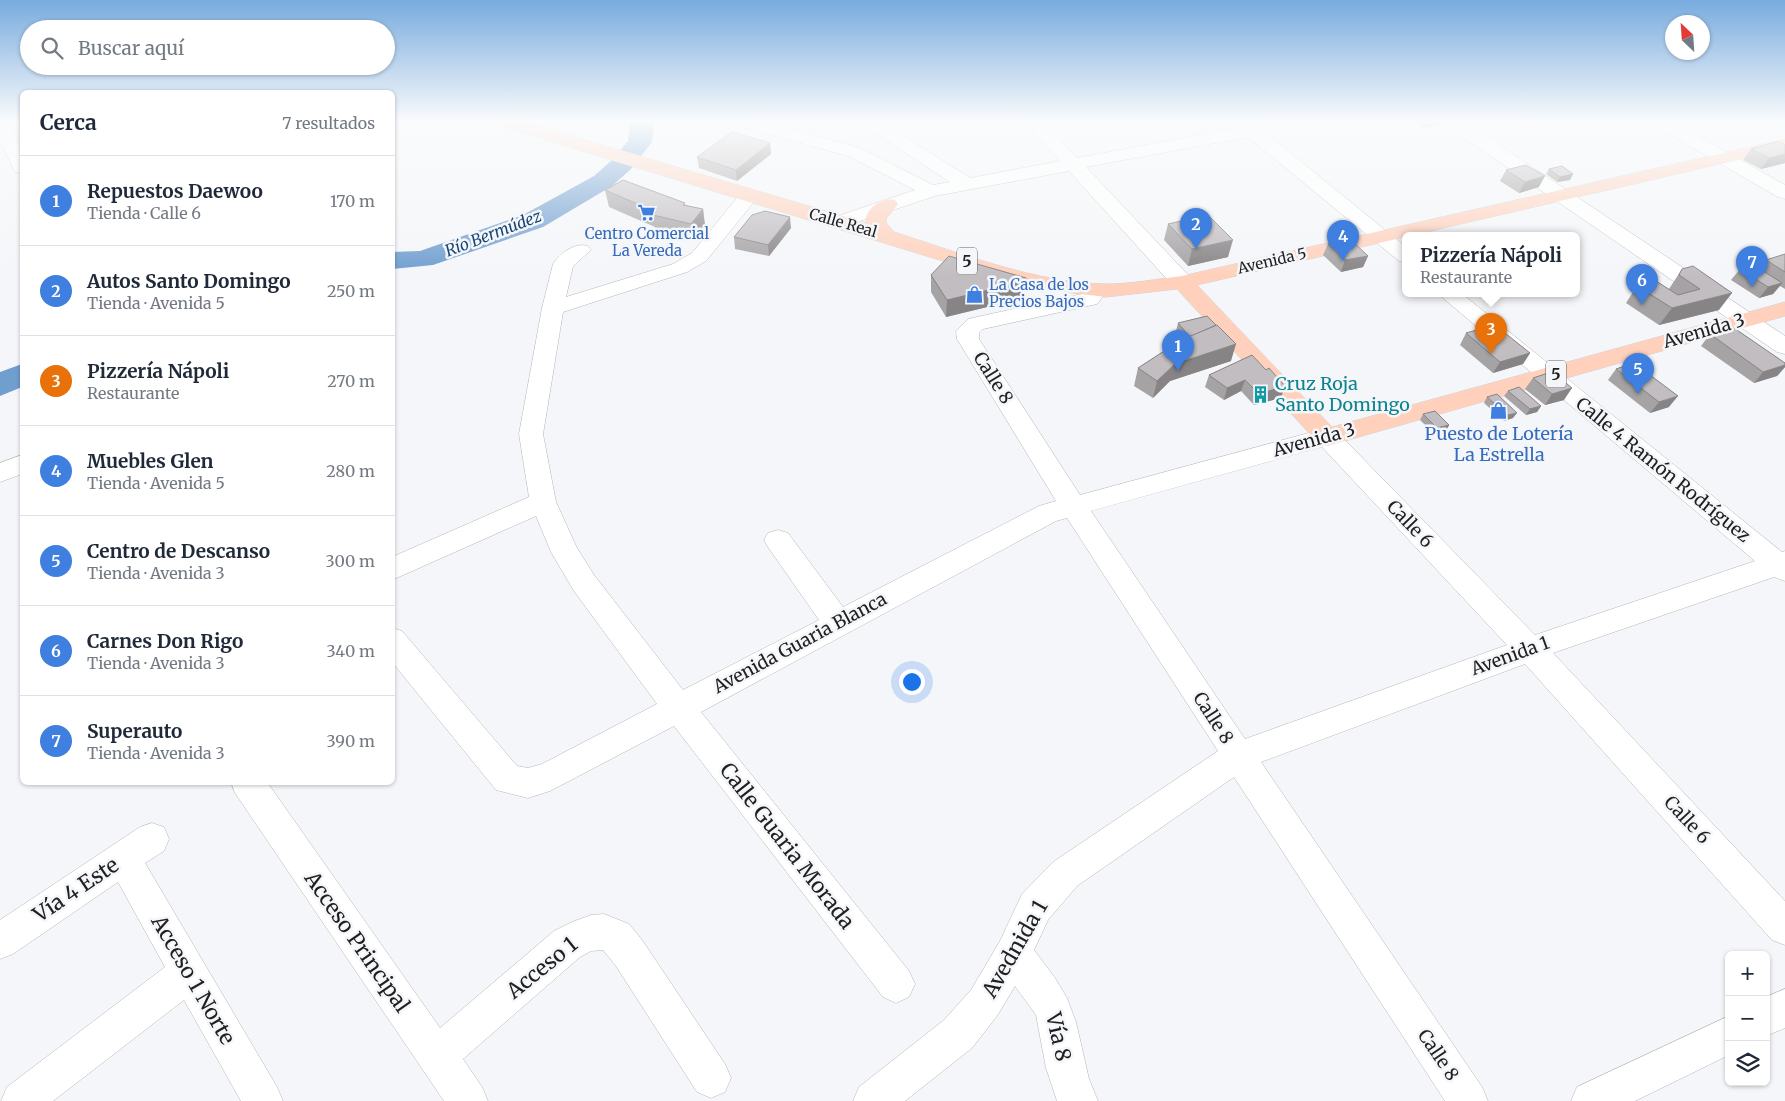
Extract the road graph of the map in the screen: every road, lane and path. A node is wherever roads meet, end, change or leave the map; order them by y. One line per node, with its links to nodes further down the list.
1 (675, 173): 14 (main road, Calle Real / 5)
2 (896, 173): 11 (street)
3 (950, 173): 10 (street)
4 (1027, 173): 10 (street)
5 (1083, 173): 21 (street, Calle 6)
6 (1304, 173): 18 (street)
7 (1528, 173): 13 (street)
8 (1658, 173): 13 (main road, Avenida 5 / 5)
9 (1751, 173): 12 (street)
10 (966, 184): 11 (street)
11 (931, 191): 15 (street)
12 (1785, 193)
13 (1561, 196): 18 (main road, Avenida 5 / 5); 26 (street)
14 (748, 197): 16 (main road, Calle Real / 5); 24 (street)
15 (888, 204): 16 (street); 17 (main road)
16 (838, 222): 17 (main road, Calle Real / 5)
17 (886, 235): 22 (main road, Calle Real / 5)
18 (1380, 236): 20 (street); 21 (main road, Avenida 5 / 5)
19 (580, 250): 24 (street, Calle Guaria Morada)
20 (1402, 255)
21 (1182, 282): 22 (main road, Avenida 5 / 5); 30 (main road, Calle 6)
22 (1097, 290): 27 (street, Avenida 5)
23 (1453, 297): 29 (street, Calle 4 Ramón Rodríguez)
24 (553, 308): 33 (street, Calle Guaria Morada)
25 (1785, 309): 26 (main road, Avenida 3 / 5)
26 (1744, 320): 28 (street); 29 (main road, Avenida 3 / 5)
27 (967, 331): 34 (street, Calle 8)
28 (1785, 347)
29 (1549, 376): 30 (main road, Avenida 3 / 5); 36 (street, Calle 4 Ramón Rodríguez)
30 (1327, 437): 34 (street, Avenida 3); 40 (street, Calle 6)
31 (20, 465): 32 (street)
32 (0, 473)
33 (543, 502): 37 (street); 41 (street, Calle Guaria Morada)
34 (1073, 506): 38 (street, Avenida Guaria Blanca); 42 (street, Calle 8)
35 (778, 540): 38 (street)
36 (1783, 566): 40 (street, Avenida 1)
37 (395, 568)
38 (838, 623): 41 (street, Avenida Guaria Blanca)
39 (395, 644): 41 (street, Avenida Guaria Blanca)
40 (1530, 649): 42 (street, Avenida 1); 45 (street, Calle 6)
41 (678, 708): 49 (street, Calle Guaria Morada)
42 (1238, 756): 47 (street, Avednida 1); 60 (street, Calle 8)
43 (249, 785): 53 (street, Acceso Principal)
44 (137, 849): 46 (street, Vía 4 Este); 48 (street, Acceso 1 Norte)
45 (1785, 927)
46 (0, 941)
47 (1013, 954): 58 (street, Avednida 1); 59 (street, Vía 8)
48 (189, 972): 55 (street); 56 (street, Acceso 1 Norte)
49 (896, 984)
50 (1785, 1008): 51 (street)
51 (1770, 1015)
52 (1725, 1037): 61 (street)
53 (437, 1056): 54 (street, Acceso 1); 57 (street, Acceso Principal)
54 (711, 1078)
55 (21, 1101)
56 (263, 1101)
57 (468, 1101)
58 (873, 1101)
59 (1078, 1101)
60 (1468, 1101)
61 (1591, 1101)

